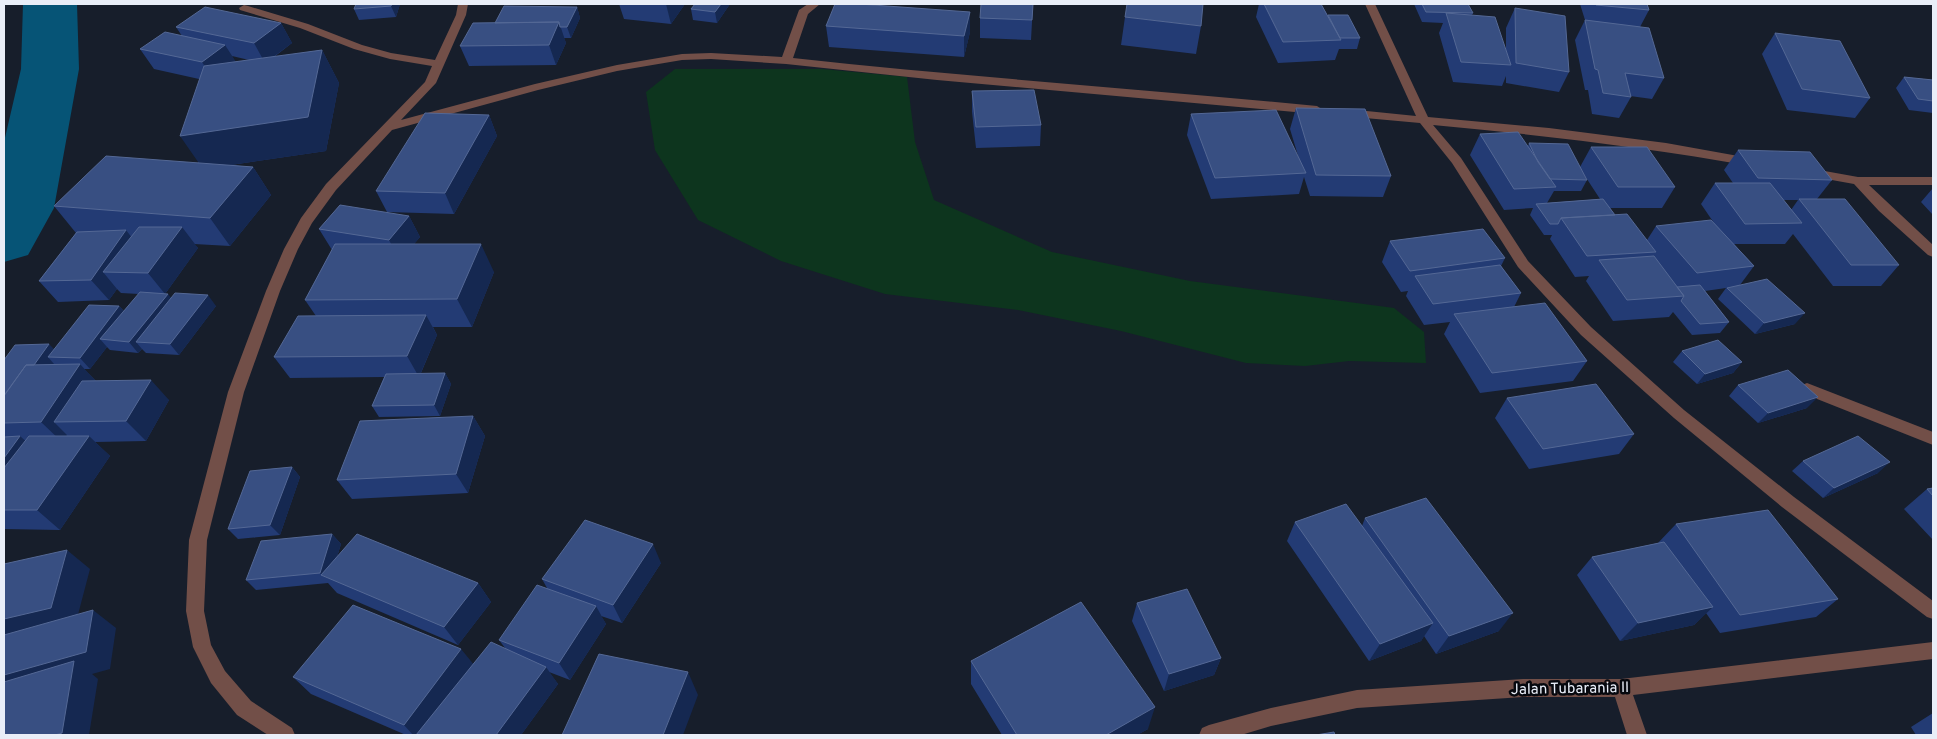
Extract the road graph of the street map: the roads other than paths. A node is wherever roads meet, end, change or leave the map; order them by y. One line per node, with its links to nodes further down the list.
1 (463, 4): 6 (street)
2 (815, 4): 5 (street)
3 (1370, 4): 7 (street)
4 (244, 8): 6 (street)
5 (786, 61): 7 (street); 8 (street)
6 (438, 64): 8 (street)
7 (1424, 121): 9 (street); 16 (street)
8 (390, 127): 19 (street)
9 (1762, 164)
10 (1800, 170): 11 (street)
11 (1858, 180): 12 (street); 13 (street)
12 (1933, 181)
13 (1933, 252)
14 (1807, 390): 15 (street)
15 (1933, 439)
16 (1933, 611)
17 (1933, 650): 18 (street, Jalan Tubarania II)
18 (1621, 688): 20 (street, Jalan Tubarania II); 21 (street)
19 (285, 735)
20 (1209, 735)
21 (1636, 735)

